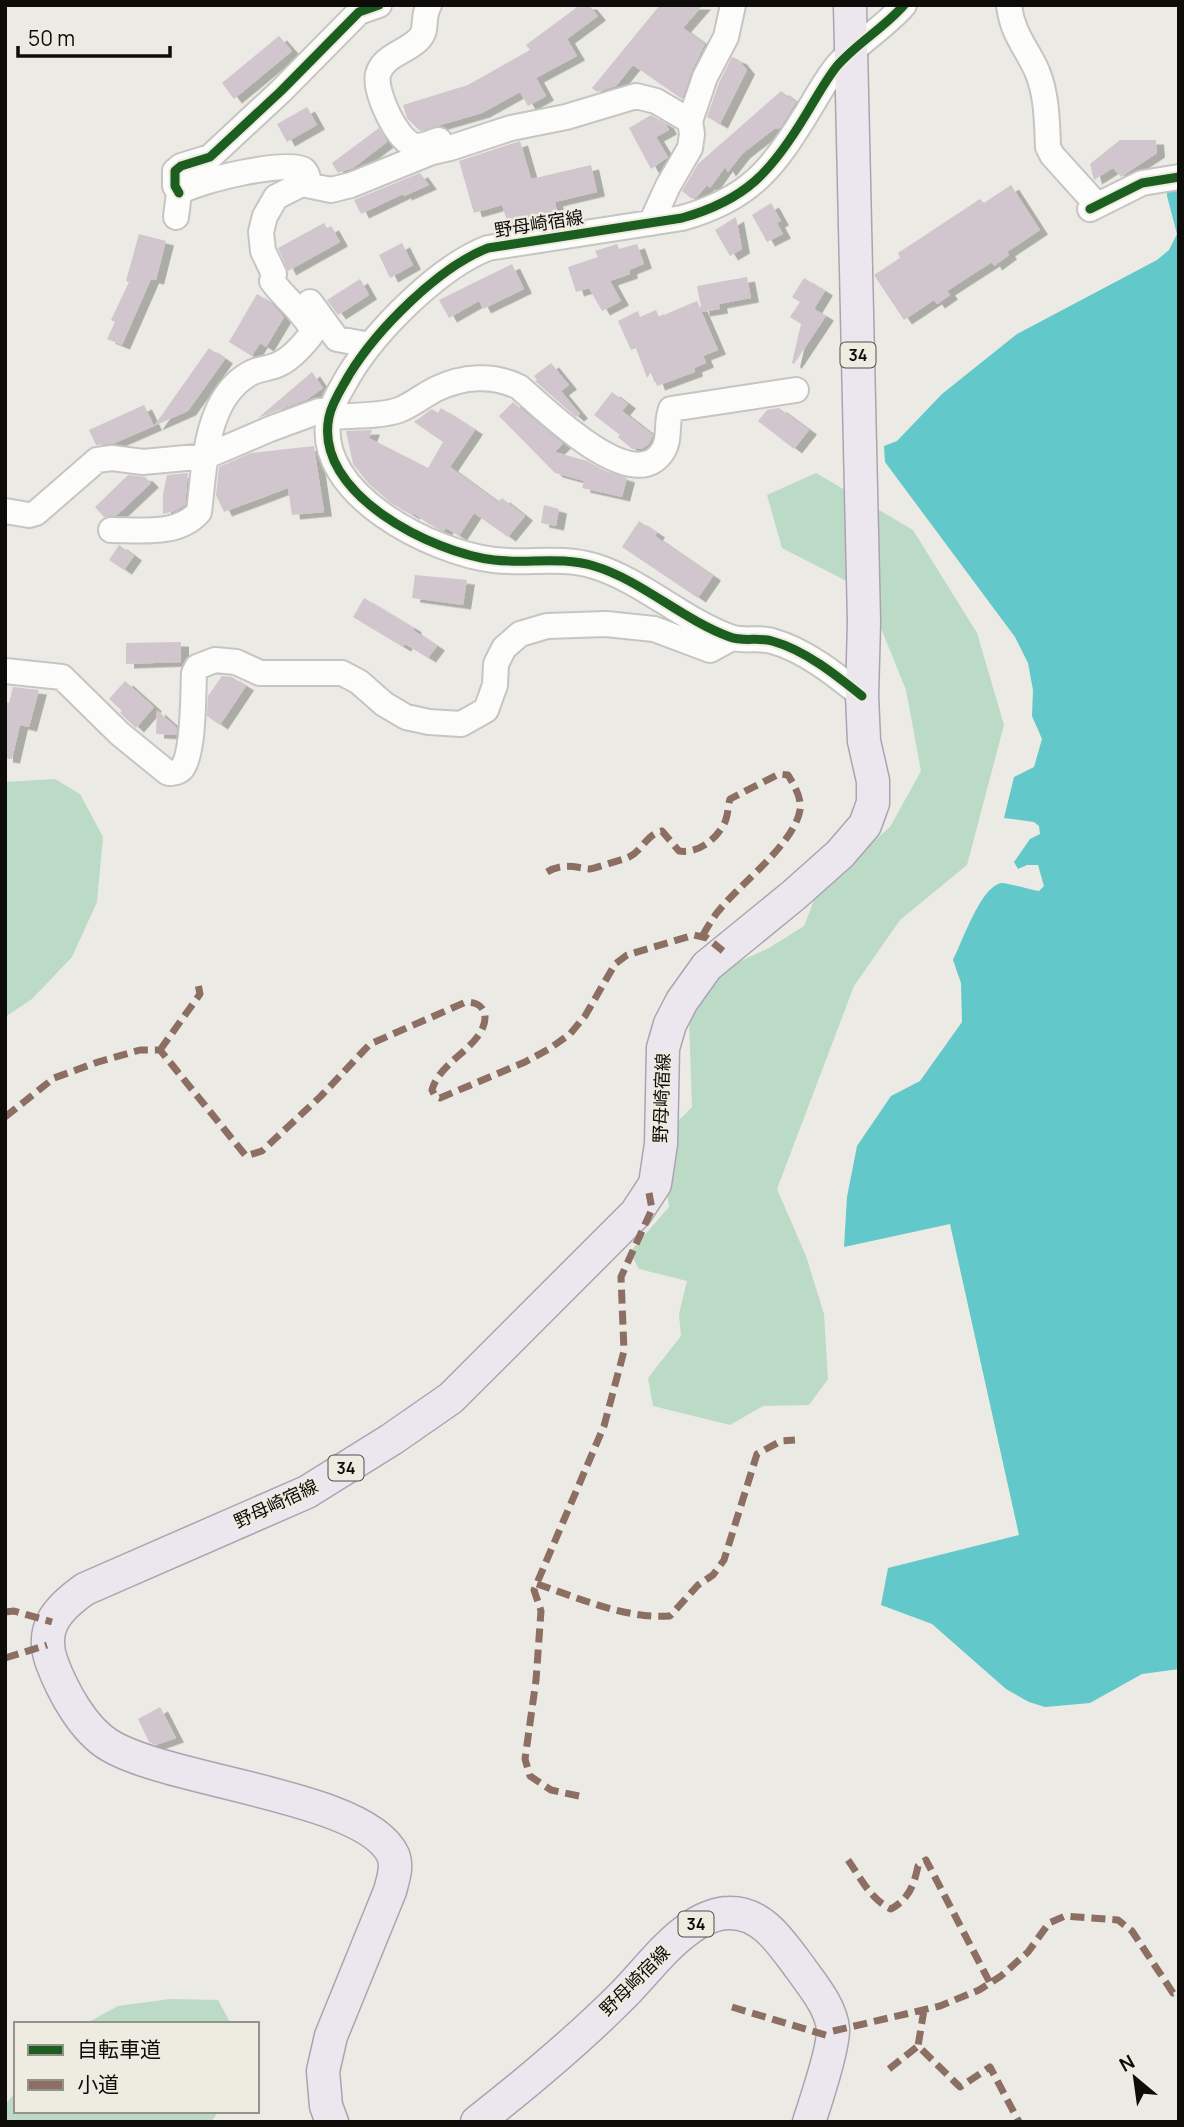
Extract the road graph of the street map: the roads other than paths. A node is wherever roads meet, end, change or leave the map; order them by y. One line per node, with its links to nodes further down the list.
1 (379, 5): 11 (street)
2 (429, 5): 9 (street)
3 (733, 5): 8 (street)
4 (850, 5): 7 (main road, 野母崎宿線 / 34)
5 (904, 5): 7 (street, 野母崎宿線)
6 (1009, 5): 10 (street)
7 (851, 52): 12 (street, 野母崎宿線); 22 (main road, 野母崎宿線 / 34)
8 (690, 121): 9 (street); 12 (street)
9 (511, 128): 11 (street)
10 (1179, 177)
11 (310, 185): 13 (street)
12 (651, 223): 14 (street, 野母崎宿線)
13 (274, 274): 14 (street); 17 (street)
14 (370, 345): 16 (street, 野母崎宿線)
15 (796, 390): 16 (street)
16 (330, 414): 17 (street); 20 (street)
17 (207, 456): 18 (street); 19 (street)
18 (5, 511)
19 (111, 530)
20 (732, 638): 21 (street); 22 (street)
21 (5, 671)
22 (862, 696): 23 (main road, 野母崎宿線 / 34)
23 (332, 2122)
24 (477, 2122): 25 (main road, 野母崎宿線 / 34)
25 (809, 2122)

